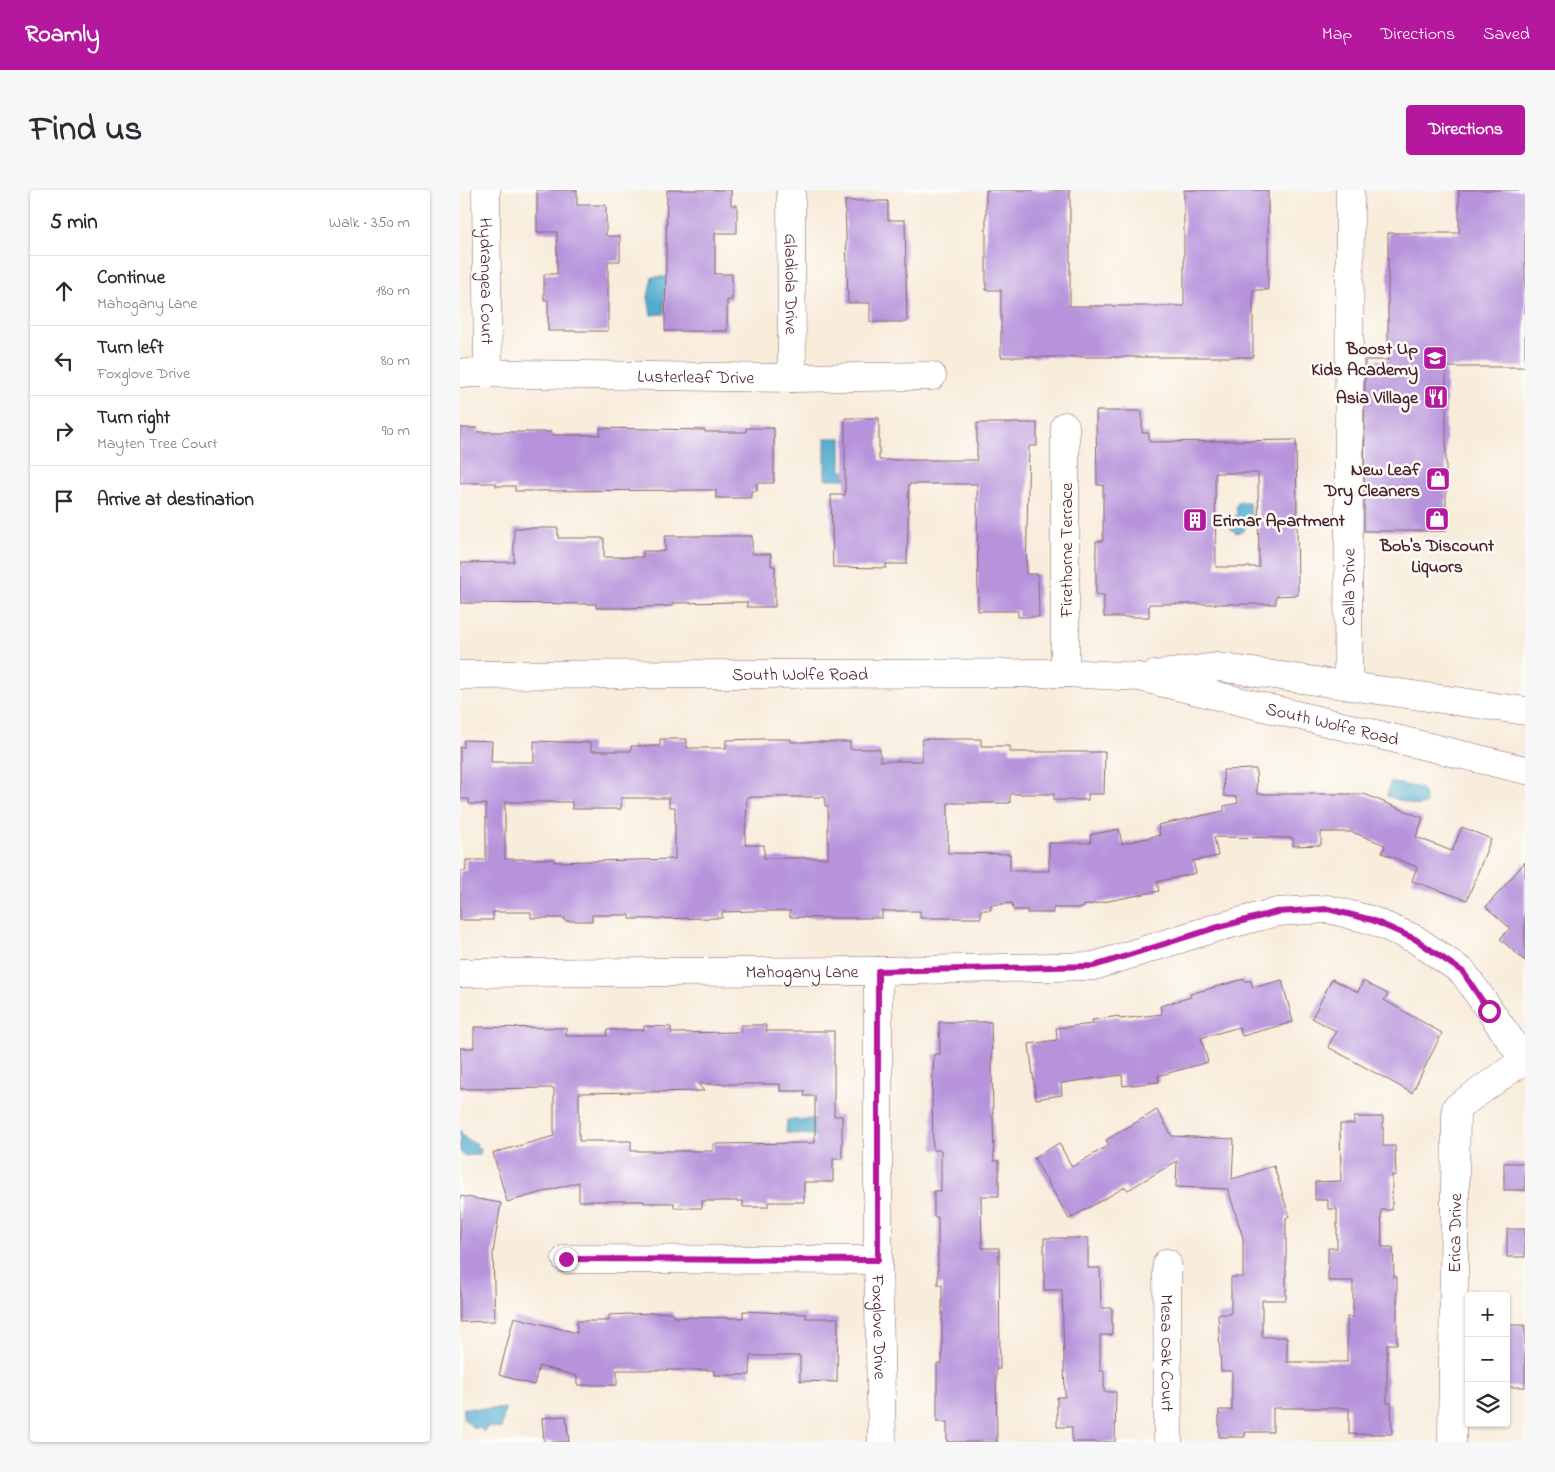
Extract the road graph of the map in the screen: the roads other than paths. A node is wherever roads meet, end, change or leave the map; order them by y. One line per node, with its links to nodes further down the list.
1 (486, 190): 5 (street, Hydrangea Court)
2 (791, 190): 7 (street, Gladiola Drive)
3 (1350, 190): 12 (street, Calla Drive)
4 (460, 373): 5 (street, Lusterleaf Drive)
5 (488, 373): 7 (street, Lusterleaf Drive)
6 (932, 376): 7 (street, Lusterleaf Drive)
7 (792, 378)
8 (1065, 426): 9 (street, Firethorne Terrace)
9 (1065, 673): 10 (street, South Wolfe Road); 11 (street, South Wolfe Road)
10 (460, 675)
11 (1139, 677): 12 (street, South Wolfe Road); 14 (street, South Wolfe Road)
12 (1348, 685): 13 (street, South Wolfe Road)
13 (1525, 711)
14 (1525, 770)
15 (878, 971): 16 (street, Mahogany Lane); 17 (street, Mahogany Lane); 19 (street, Foxglove Drive)
16 (460, 973)
17 (1524, 1060): 23 (street, Erica Drive)
18 (566, 1259): 19 (street)
19 (878, 1260): 21 (street, Foxglove Drive)
20 (1167, 1264): 22 (street, Mesa Oak Court)
21 (882, 1442)
22 (1168, 1442)
23 (1452, 1442)

